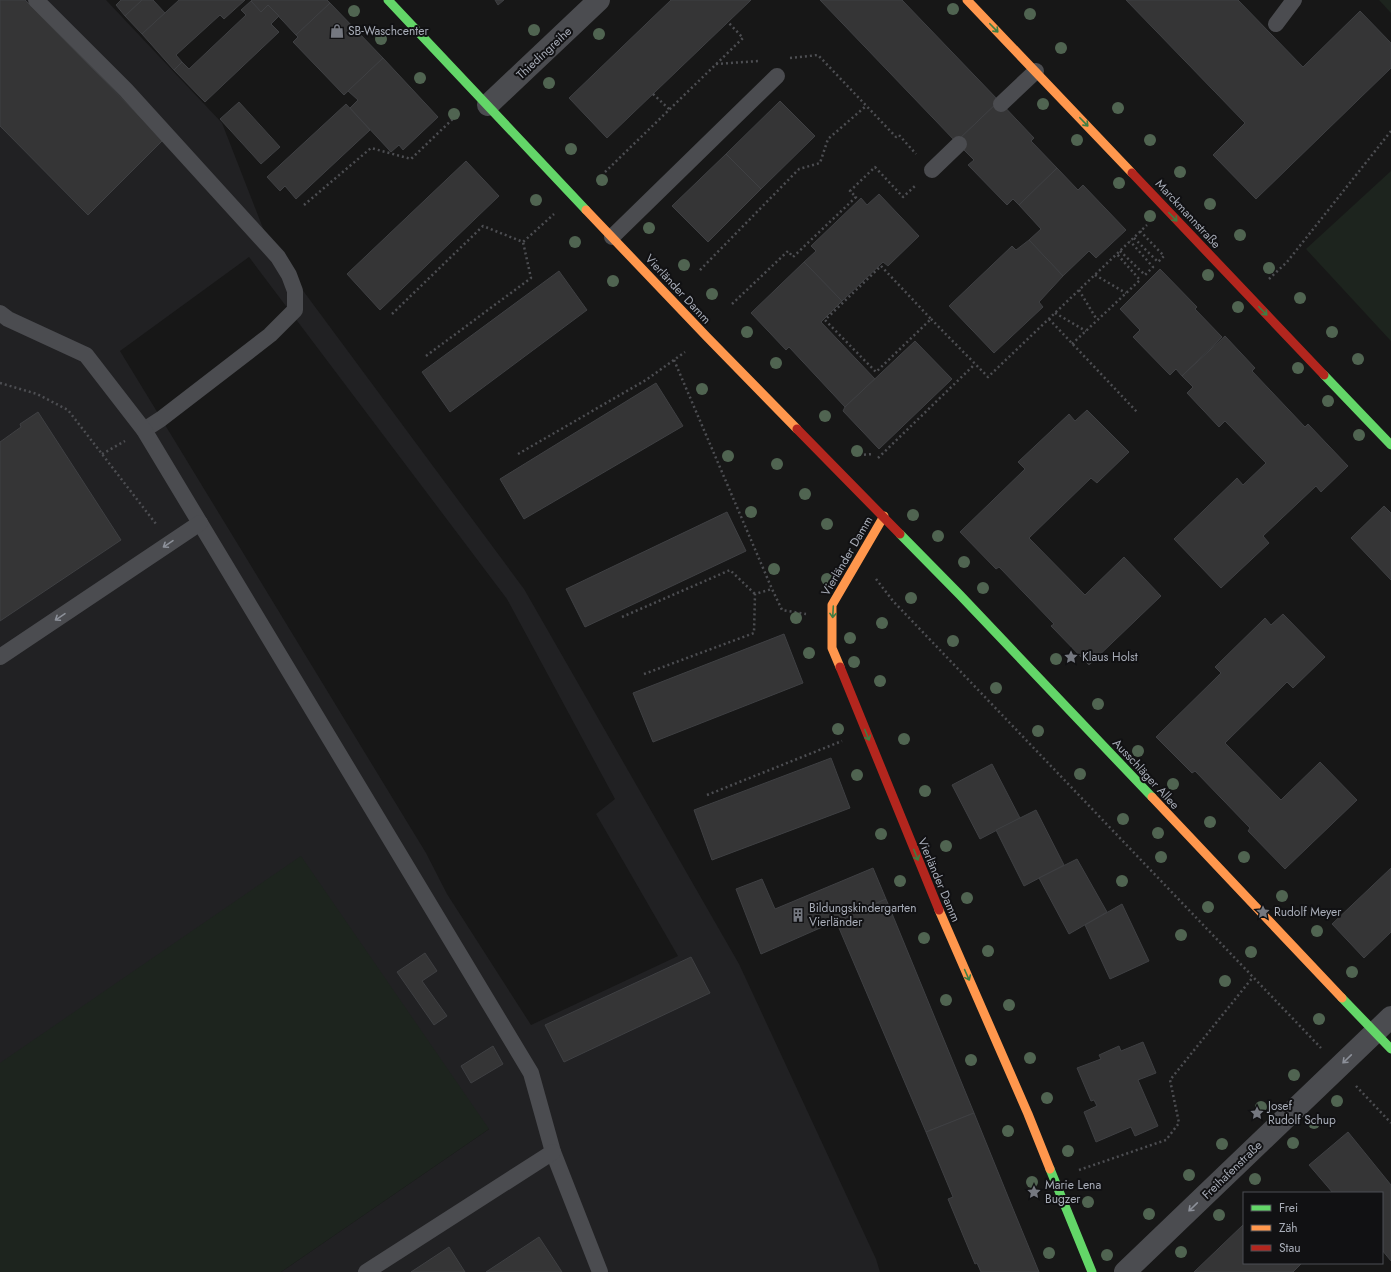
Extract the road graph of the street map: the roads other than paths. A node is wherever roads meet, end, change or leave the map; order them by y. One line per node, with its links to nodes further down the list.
1 (36, 0): 15 (lane)
2 (388, 0): 9 (street, Vierländer Damm)
3 (599, 0): 9 (street, Thiedingreihe)
4 (967, 0): 7 (street, Marckmannstraße, one-way to 7)
5 (1294, 0): 6 (lane)
6 (1276, 24)
7 (1036, 71): 10 (lane); 16 (street, Marckmannstraße, one-way to 16)
8 (776, 76): 13 (lane)
9 (483, 100): 13 (street, Vierländer Damm)
10 (1001, 104)
11 (959, 144): 12 (lane)
12 (932, 170)
13 (612, 237): 17 (street, Vierländer Damm)
14 (0, 313): 15 (lane)
15 (144, 430): 18 (lane)
16 (1391, 445)
17 (884, 516): 20 (street, Ausschläger Allee); 25 (street, Vierländer Damm, one-way to 25)
18 (200, 523): 19 (lane, one-way to 19); 22 (lane)
19 (0, 657)
20 (1383, 1025): 21 (street, Ausschläger Allee); 26 (street, Freihafenstraße, one-way to 26)
21 (1391, 1049)
22 (553, 1152): 23 (lane); 24 (lane)
23 (366, 1272)
24 (600, 1272)
25 (1092, 1272)
26 (1125, 1272)

